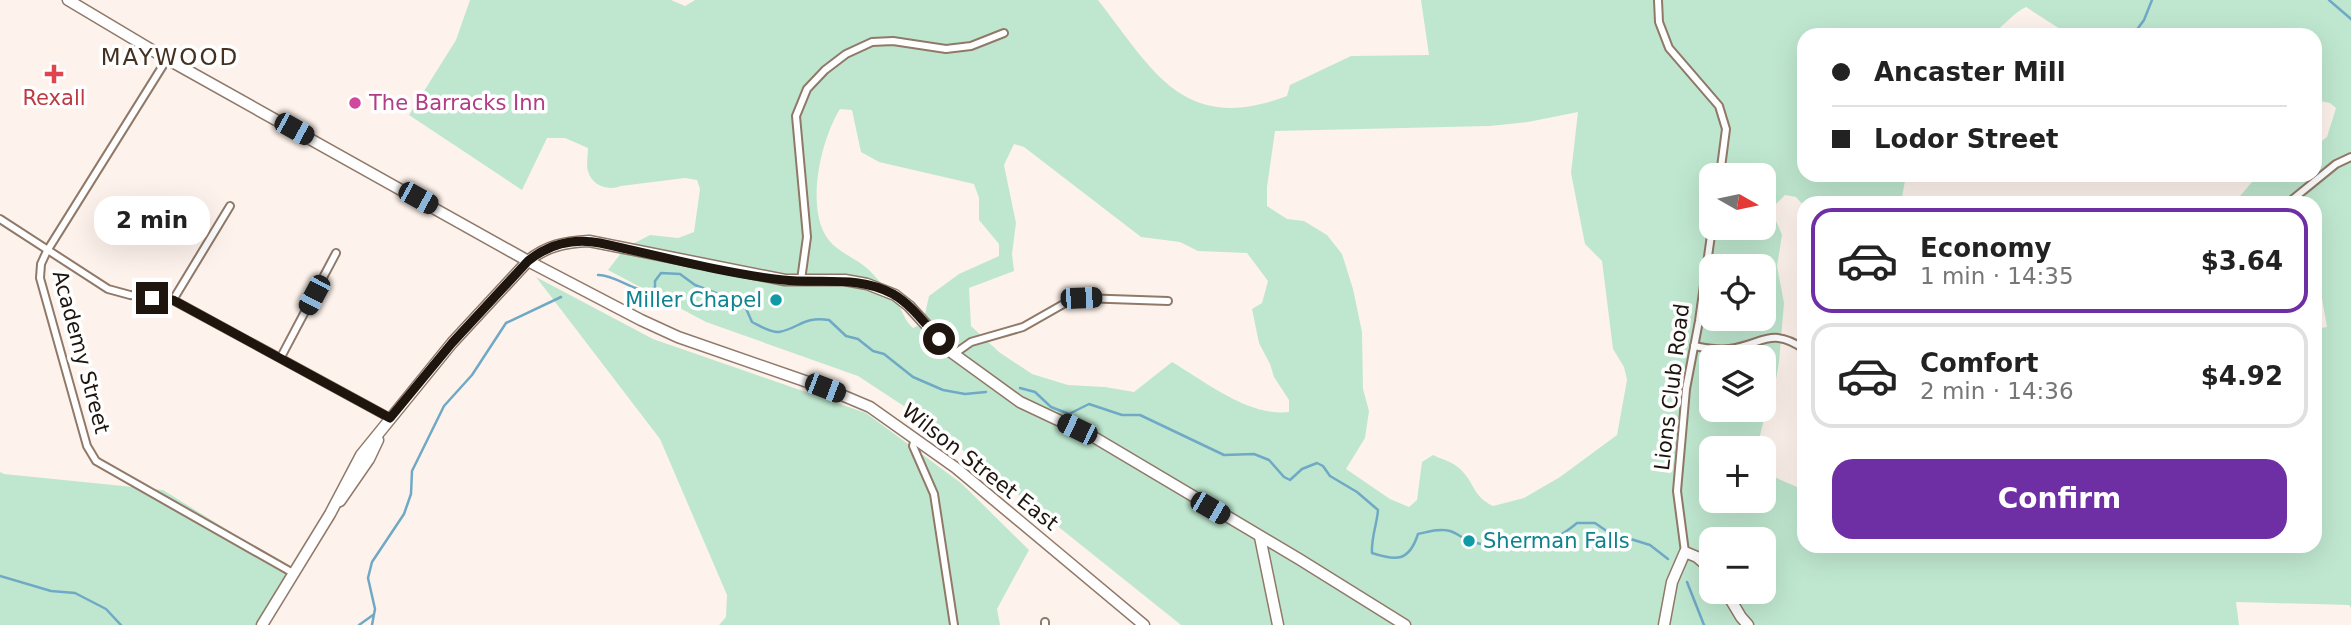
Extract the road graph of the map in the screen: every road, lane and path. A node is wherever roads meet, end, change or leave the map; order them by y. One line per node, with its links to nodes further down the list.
1 (68, 0): 4 (main road, Wilson Street East)
2 (1658, 0): 6 (street)
3 (1004, 33): 16 (street)
4 (167, 59): 13 (street, Academy Street); 15 (main road, Wilson Street East)
5 (2351, 157): 7 (street)
6 (1722, 163)
7 (2322, 175)
8 (2314, 182): 9 (street)
9 (2297, 196)
10 (230, 206): 17 (street)
11 (0, 219): 13 (street)
12 (1710, 240): 19 (street, Lions Club Road)
13 (47, 251): 17 (street); 28 (street, Academy Street)
14 (336, 253): 22 (street)
15 (528, 261): 16 (main road); 23 (main road); 24 (main road, Wilson Street East)
16 (801, 280): 21 (main road)
17 (173, 300): 22 (street)
18 (1168, 301): 21 (street)
19 (1694, 346): 20 (street); 27 (street, Lions Club Road)
20 (1797, 346)
21 (954, 354): 25 (main road)
22 (281, 357): 23 (street)
23 (390, 418): 28 (main road)
24 (915, 438): 31 (street); 32 (main road, Wilson Street East)
25 (1260, 537): 33 (main road); 34 (main road)
26 (1699, 559): 27 (main road)
27 (1681, 560): 35 (main road)
28 (293, 573): 30 (main road)
29 (1733, 604): 36 (main road)
30 (262, 625)
31 (954, 625)
32 (1143, 625)
33 (1278, 625)
34 (1405, 625)
35 (1664, 625)
36 (1748, 625)

